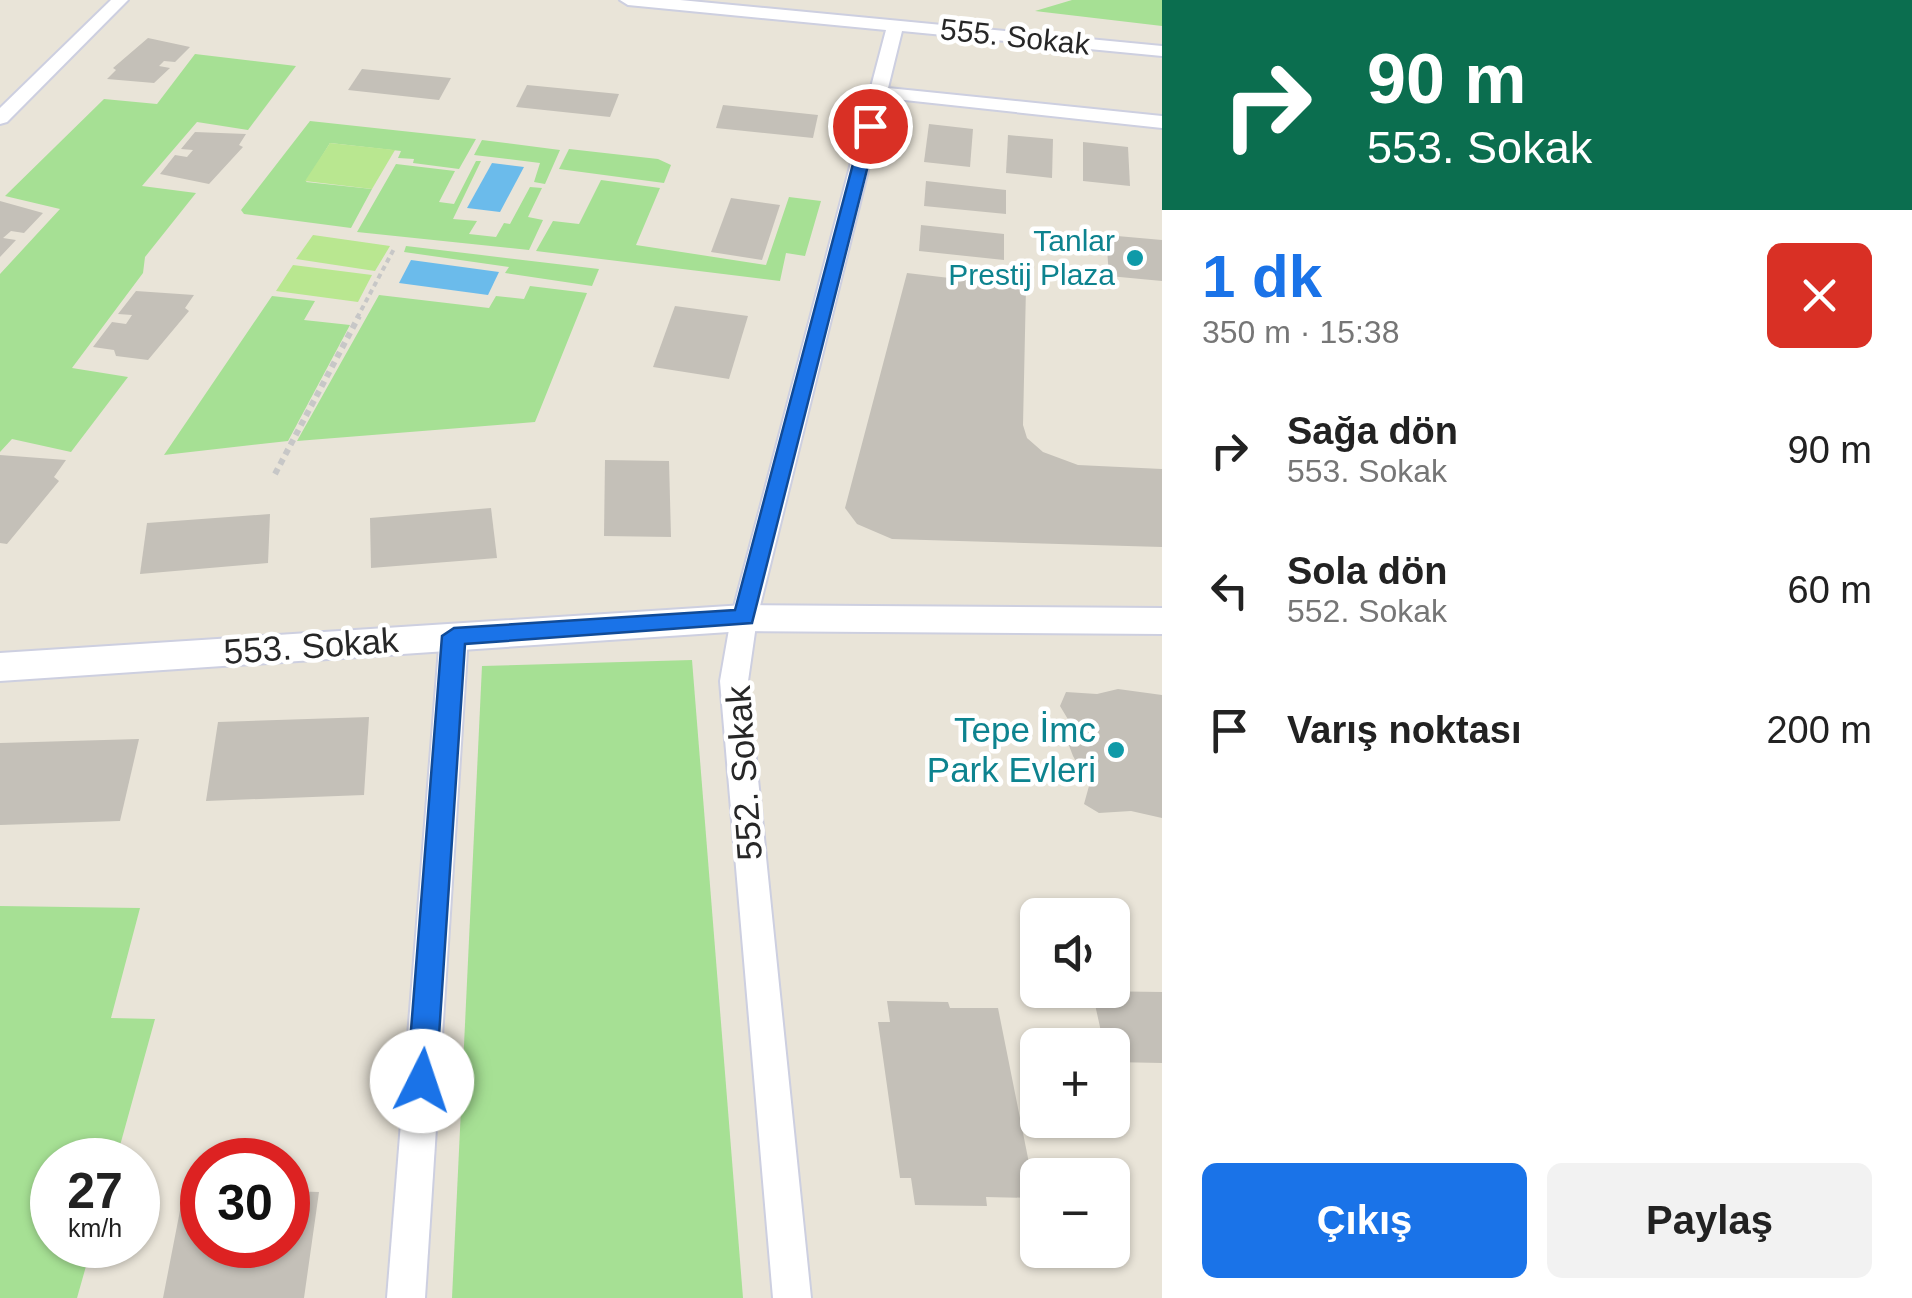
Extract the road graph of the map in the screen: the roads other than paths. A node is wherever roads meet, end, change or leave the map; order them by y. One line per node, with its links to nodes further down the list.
1 (120, 0): 6 (street)
2 (628, 0): 3 (street, 555. Sokak)
3 (895, 26): 4 (street, 555. Sokak); 5 (street, 552. Sokak)
4 (1162, 52)
5 (878, 92): 7 (street); 8 (street, 552. Sokak)
6 (0, 118)
7 (1162, 122)
8 (744, 618): 9 (street, 553. Sokak); 10 (street, 553. Sokak); 13 (street, 552. Sokak)
9 (1162, 621)
10 (454, 636): 11 (street, 553. Sokak); 12 (street)
11 (0, 667)
12 (406, 1298)
13 (792, 1298)

